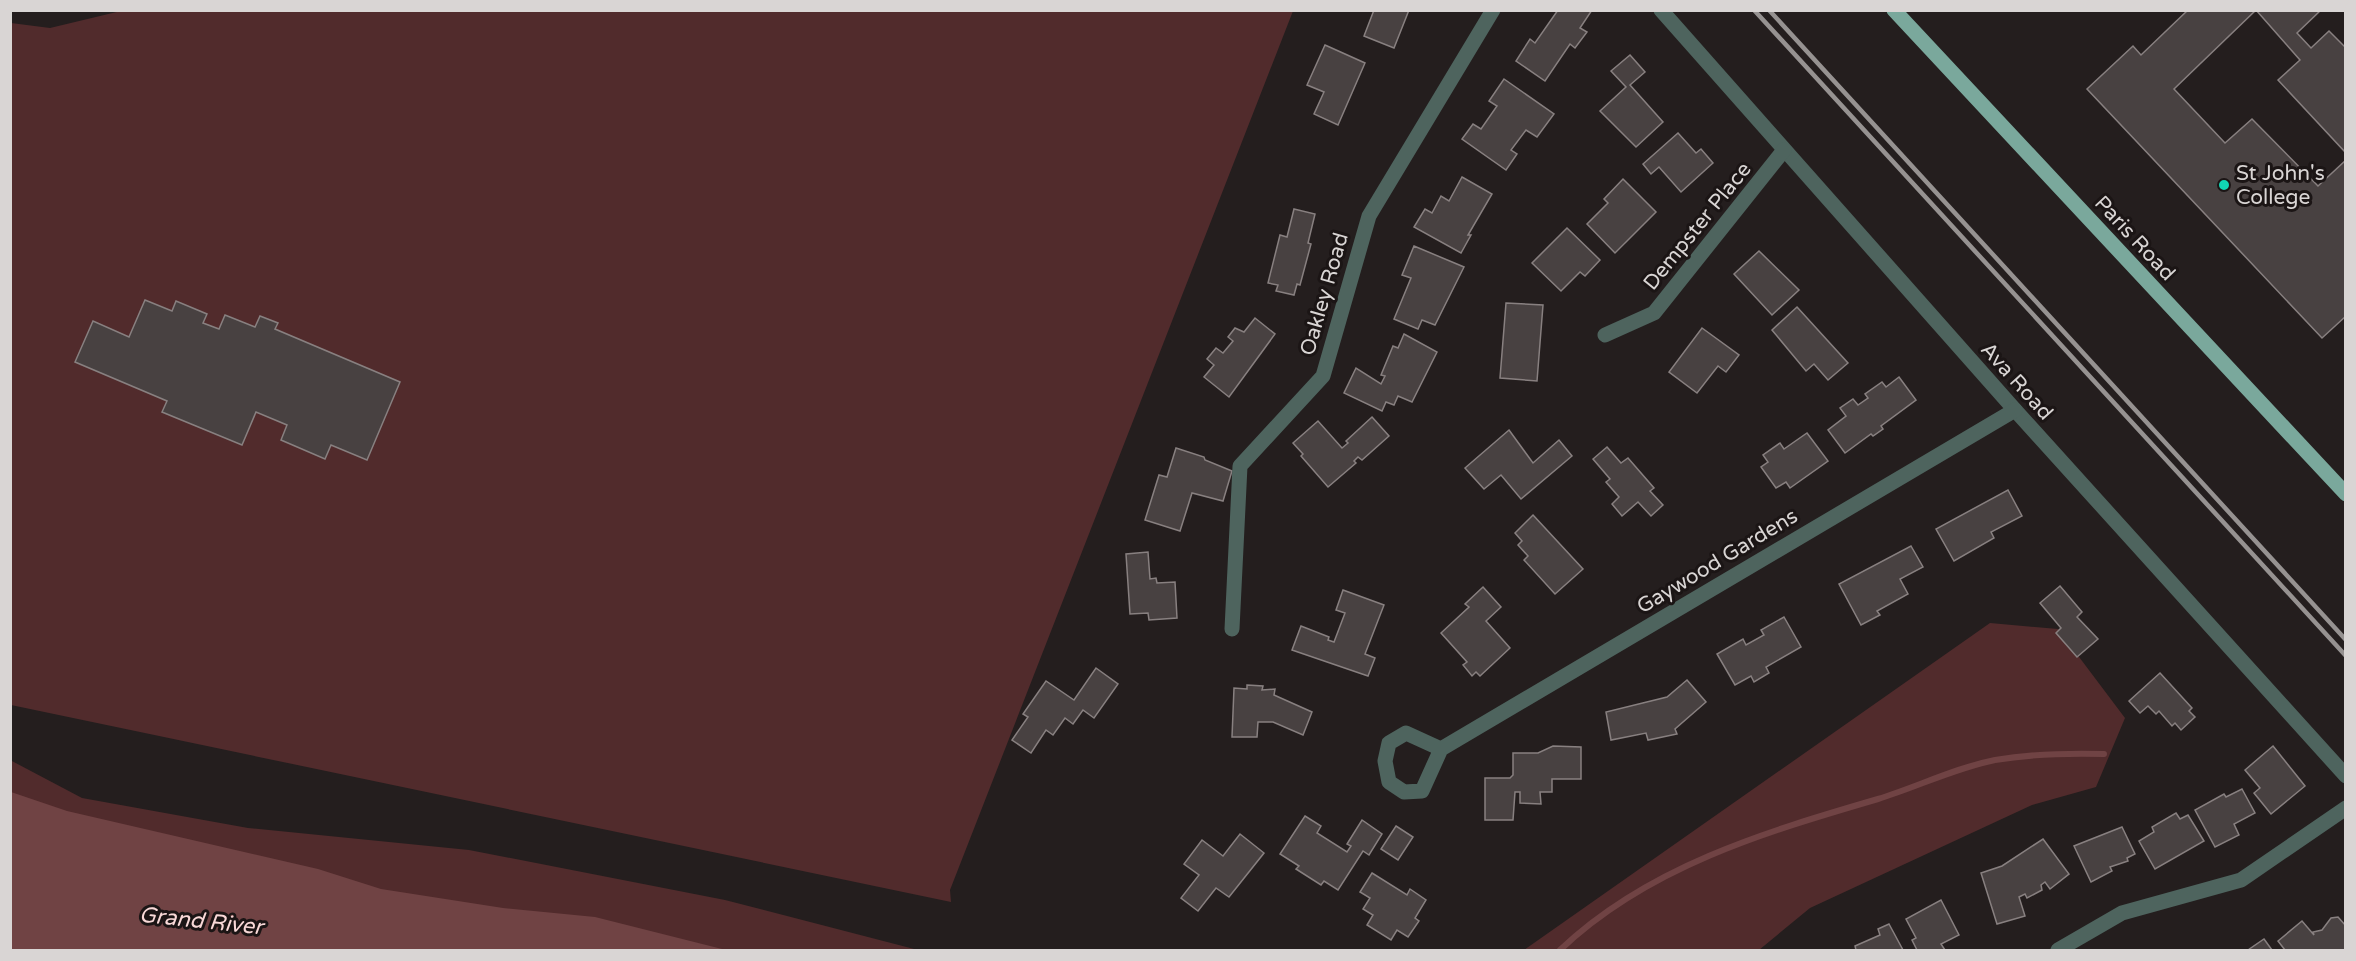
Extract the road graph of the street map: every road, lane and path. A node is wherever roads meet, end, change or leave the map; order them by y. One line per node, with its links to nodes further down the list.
1 (1493, 10): 8 (street, Oakley Road)
2 (1661, 10): 4 (street, Ava Road)
3 (1894, 10): 7 (main road, Paris Road)
4 (1784, 150): 5 (street, Dempster Place); 6 (street, Ava Road)
5 (1605, 335)
6 (2015, 410): 9 (street, Gaywood Gardens); 10 (street, Ava Road)
7 (2346, 494)
8 (1232, 629)
9 (1442, 748)
10 (2346, 776)
11 (2346, 808): 12 (street)
12 (2058, 951)

